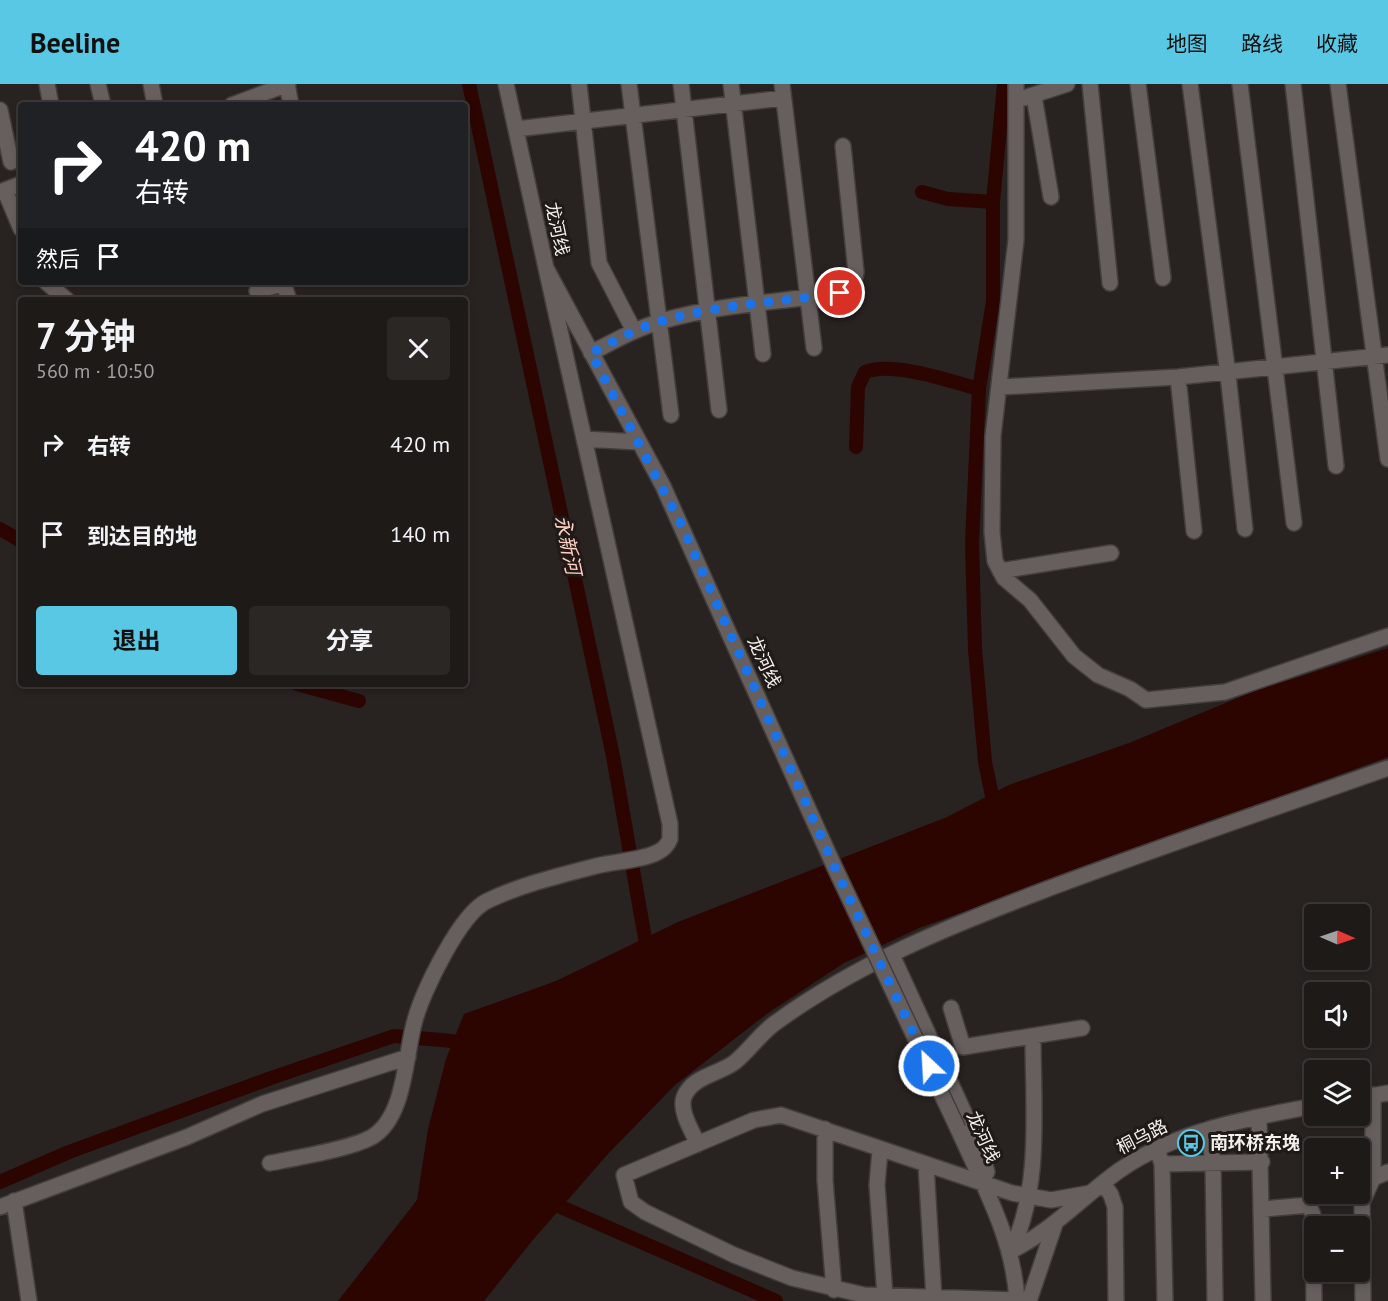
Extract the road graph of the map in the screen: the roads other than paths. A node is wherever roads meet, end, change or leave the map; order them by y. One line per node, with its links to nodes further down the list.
1 (46, 84): 21 (street)
2 (98, 84): 22 (street)
3 (151, 84): 23 (street)
4 (288, 84): 24 (street); 25 (street)
5 (506, 84): 31 (street, 龙河线)
6 (579, 84): 30 (street)
7 (629, 84): 29 (street)
8 (681, 84): 27 (street)
9 (731, 84): 26 (street)
10 (1016, 84): 20 (street)
11 (1067, 84): 19 (street)
12 (1090, 84): 40 (street)
13 (1138, 84): 39 (street)
14 (1190, 84): 56 (street)
15 (1240, 84): 55 (street)
16 (1293, 84): 54 (street)
17 (1338, 84): 53 (street)
18 (782, 91): 26 (street); 45 (street)
19 (1034, 96): 20 (street); 36 (street)
20 (1016, 100): 58 (street)
21 (50, 102)
22 (102, 102)
23 (155, 102)
24 (240, 102)
25 (291, 102)
26 (733, 104): 27 (street); 46 (street)
27 (684, 109): 29 (street); 47 (street)
28 (0, 110): 33 (street)
29 (633, 115): 30 (street); 48 (street)
30 (583, 121): 31 (street); 49 (street)
31 (516, 129): 38 (street, 龙河线)
32 (843, 146): 45 (street)
33 (11, 162)
34 (18, 185): 35 (street)
35 (2, 192): 37 (street)
36 (1051, 197)
37 (18, 223)
38 (546, 268): 51 (street, 龙河线); 61 (street)
39 (1162, 278)
40 (1110, 283)
41 (50, 285): 44 (street)
42 (277, 285): 43 (street)
43 (256, 291)
44 (64, 297)
45 (808, 298): 46 (street); 50 (street)
46 (757, 304): 47 (street); 52 (street)
47 (707, 311): 48 (street); 59 (street)
48 (659, 322): 49 (street); 60 (street)
49 (634, 331): 51 (street)
50 (814, 348)
51 (591, 353): 62 (street, 龙河线)
52 (763, 354)
53 (1381, 355): 54 (street); 63 (street)
54 (1324, 362): 55 (street); 64 (street)
55 (1276, 367): 56 (street); 65 (street)
56 (1228, 372): 57 (street); 66 (street)
57 (1178, 377): 58 (street); 67 (street)
58 (1001, 387): 69 (street)
59 (719, 410)
60 (671, 416)
61 (584, 439): 62 (street); 76 (street)
62 (638, 442): 92 (street, 龙河线, bridge)
63 (1388, 459)
64 (1336, 466)
65 (1294, 523)
66 (1245, 529)
67 (1194, 531)
68 (1111, 553): 69 (street)
69 (1000, 571): 70 (street)
70 (1388, 636)
71 (1388, 768): 72 (street)
72 (892, 955): 82 (street); 92 (street)
73 (951, 1008): 75 (street)
74 (1082, 1028): 75 (street)
75 (1033, 1037): 95 (street)
76 (409, 1054): 86 (street); 96 (street)
77 (1373, 1095): 91 (street)
78 (1304, 1108): 79 (street, 桐乌路)
79 (1259, 1117): 81 (street, 桐乌路); 85 (street)
80 (825, 1129): 82 (street); 84 (street); 100 (street)
81 (1209, 1130): 83 (street, 桐乌路); 87 (street)
82 (698, 1144): 100 (street)
83 (1157, 1149): 88 (street); 93 (street, 桐乌路)
84 (880, 1150): 89 (street); 101 (street)
85 (1262, 1162): 87 (street); 97 (street)
86 (270, 1163)
87 (1213, 1163): 88 (street); 107 (street)
88 (1162, 1164): 106 (street)
89 (926, 1165): 92 (street); 102 (street)
90 (1388, 1172): 91 (street)
91 (1373, 1178): 110 (street)
92 (981, 1181): 95 (street); 99 (street, 龙河线)
93 (1103, 1183): 94 (street, 桐乌路); 105 (street)
94 (1090, 1193): 95 (street); 98 (street, 桐乌路)
95 (1029, 1196): 99 (street)
96 (7, 1204): 103 (street)
97 (1263, 1209): 108 (street); 109 (street)
98 (1056, 1221): 99 (street, 桐乌路); 104 (street)
99 (1011, 1251): 104 (street, 龙河线)
100 (834, 1290): 101 (street)
101 (885, 1296): 102 (street)
102 (934, 1298): 104 (street)
103 (29, 1301)
104 (1021, 1301)
105 (1116, 1301)
106 (1165, 1301)
107 (1215, 1301)
108 (1263, 1301)
109 (1314, 1301)
110 (1363, 1301)

